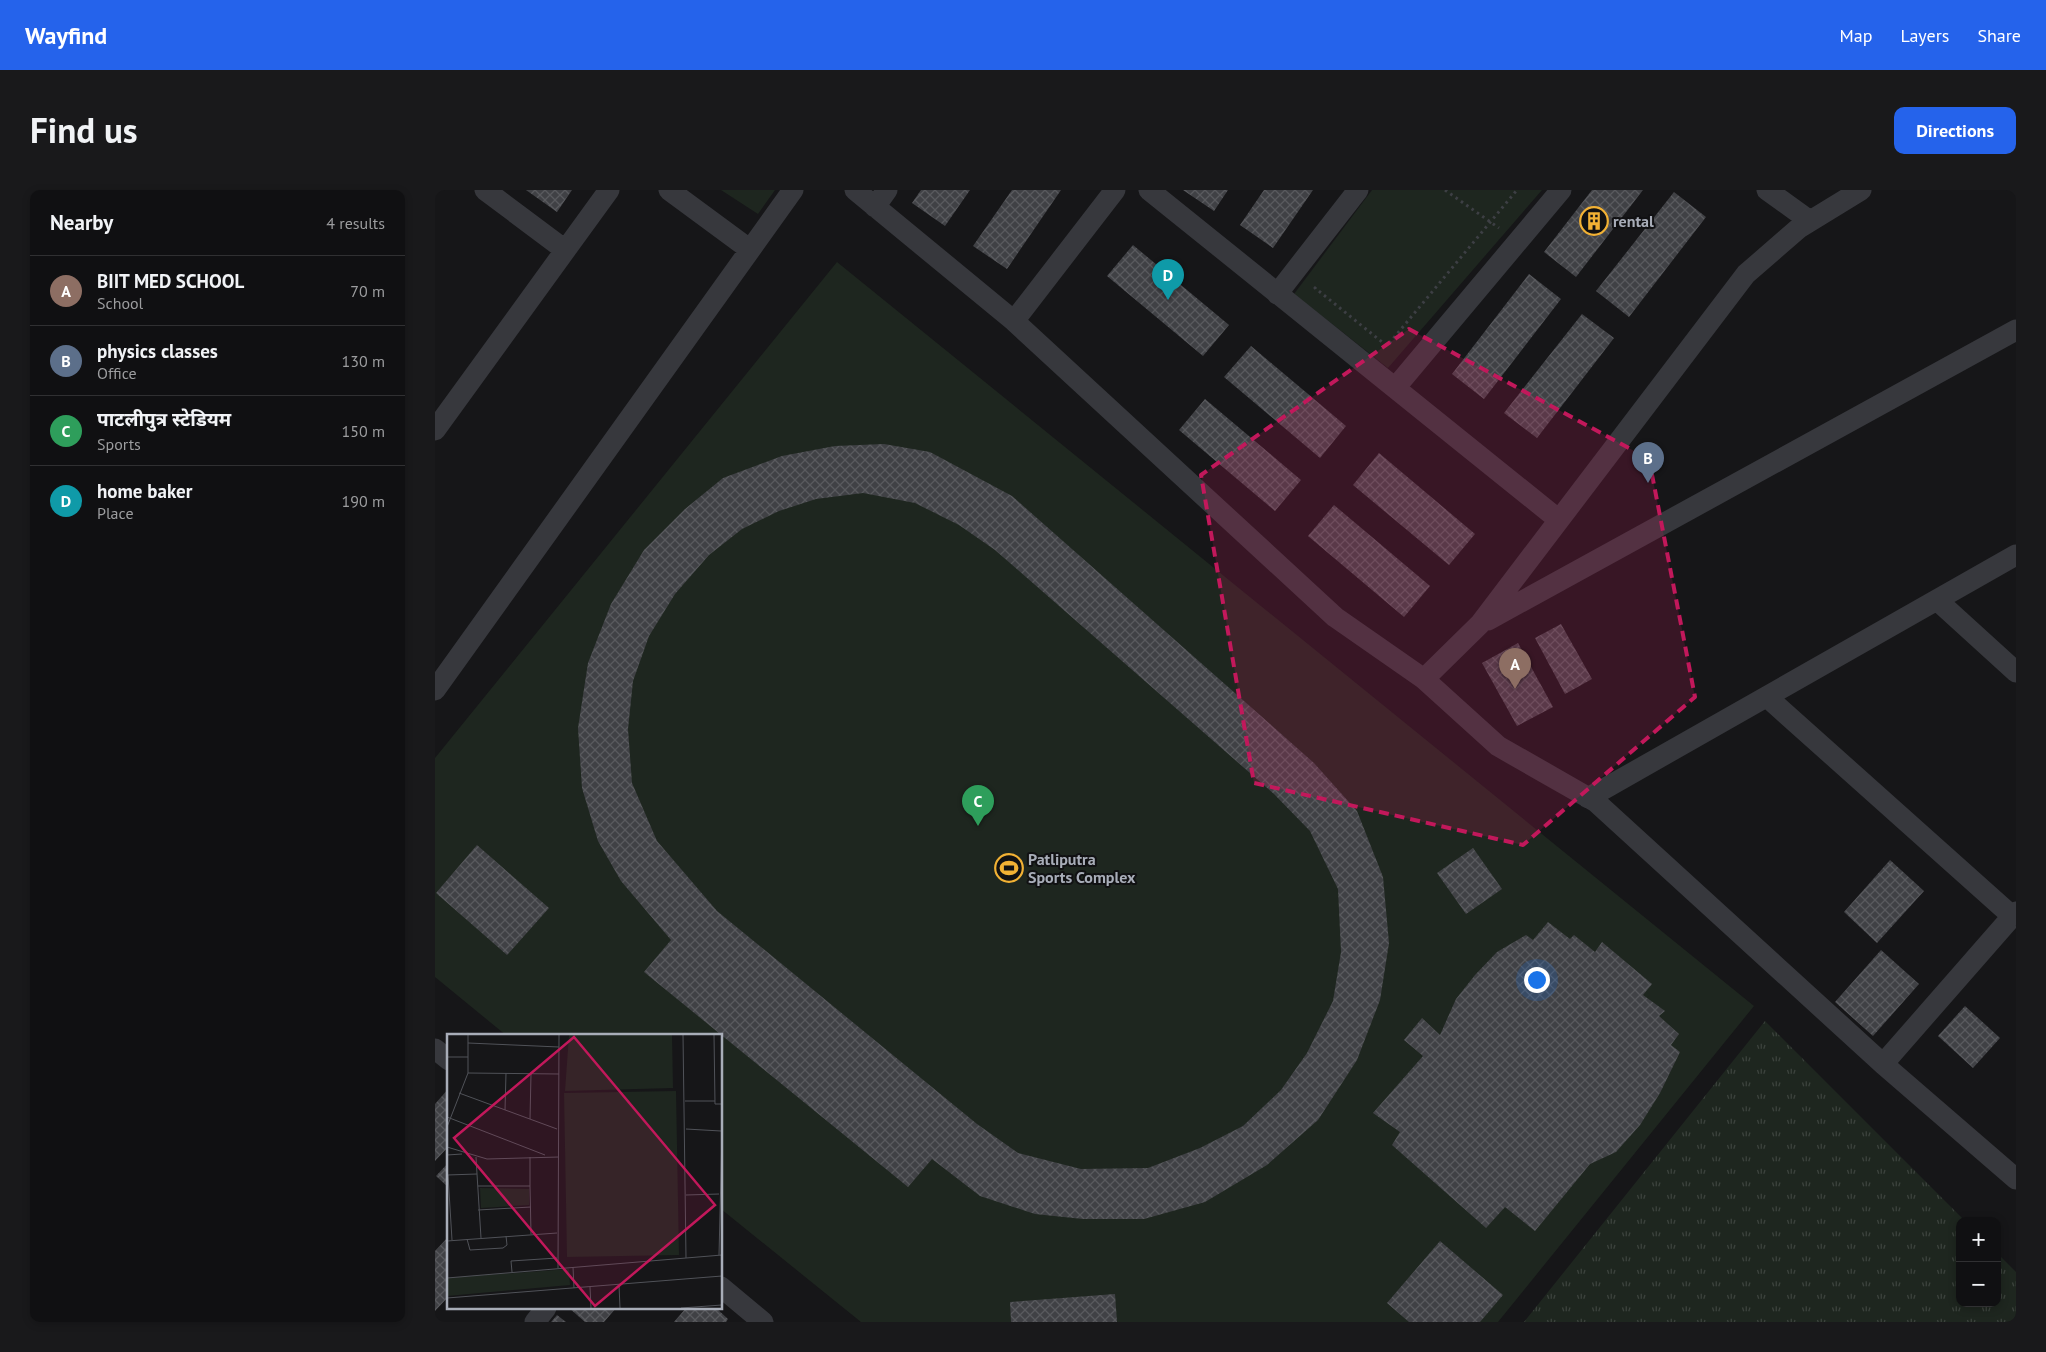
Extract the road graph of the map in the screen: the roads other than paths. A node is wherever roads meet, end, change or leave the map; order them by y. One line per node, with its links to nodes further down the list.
1 (485, 190): 15 (street)
2 (609, 190): 15 (street)
3 (669, 190): 14 (street)
4 (793, 190): 14 (street)
5 (855, 190): 12 (street)
6 (1115, 190): 17 (street)
7 (1149, 190): 16 (street)
8 (1358, 190): 16 (street)
9 (1561, 190): 19 (street)
10 (1767, 190): 13 (street)
11 (1861, 190): 13 (street)
12 (881, 198): 17 (street)
13 (1810, 222): 21 (street)
14 (749, 249): 27 (street)
15 (565, 250): 20 (street)
16 (1277, 294): 19 (street)
17 (1014, 321): 26 (street)
18 (2016, 330): 24 (street)
19 (1395, 388): 21 (street)
20 (437, 422)
21 (1559, 520): 24 (street)
22 (2016, 555): 23 (street)
23 (1938, 601): 25 (street); 28 (street)
24 (1480, 624): 26 (street)
25 (2016, 672)
26 (1424, 679): 29 (street)
27 (435, 690)
28 (1767, 697): 29 (street); 30 (street)
29 (1589, 798): 33 (street)
30 (2014, 914): 33 (street)
31 (435, 1049): 32 (street)
32 (447, 1058)
33 (1883, 1064): 34 (street)
34 (2016, 1179)
35 (723, 1289): 38 (street)
36 (544, 1310): 37 (street)
37 (535, 1322)
38 (763, 1322)

